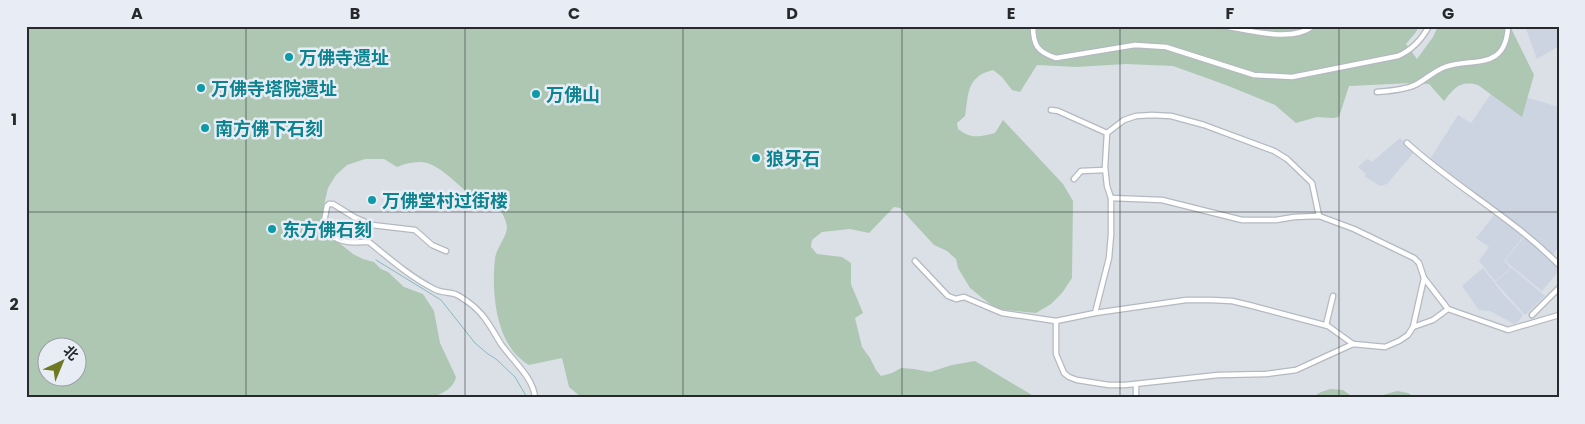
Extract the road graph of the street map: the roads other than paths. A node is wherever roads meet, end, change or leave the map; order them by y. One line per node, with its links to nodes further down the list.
1 (1033, 26): 4 (street)
2 (1223, 26): 3 (street)
3 (1313, 26)
4 (1429, 26)
5 (1508, 26): 6 (street)
6 (1377, 92)
7 (1051, 110): 8 (street)
8 (1106, 133): 10 (street); 13 (street)
9 (1407, 142): 16 (street)
10 (1105, 170): 11 (street); 12 (street)
11 (1074, 180)
12 (1111, 198): 13 (street); 21 (street)
13 (1319, 216): 17 (street)
14 (446, 251): 29 (street)
15 (914, 261): 24 (street)
16 (1559, 265)
17 (1424, 278): 20 (street); 26 (street)
18 (1559, 288): 22 (street)
19 (1333, 296): 25 (street)
20 (1448, 309): 23 (street); 26 (street)
21 (1095, 313): 24 (street); 25 (street)
22 (1532, 314)
23 (1559, 315)
24 (1056, 321): 28 (street)
25 (1326, 325): 27 (street)
26 (1413, 328): 27 (street)
27 (1353, 344): 28 (street)
28 (1136, 384): 30 (street)
29 (535, 398)
30 (1136, 398)

